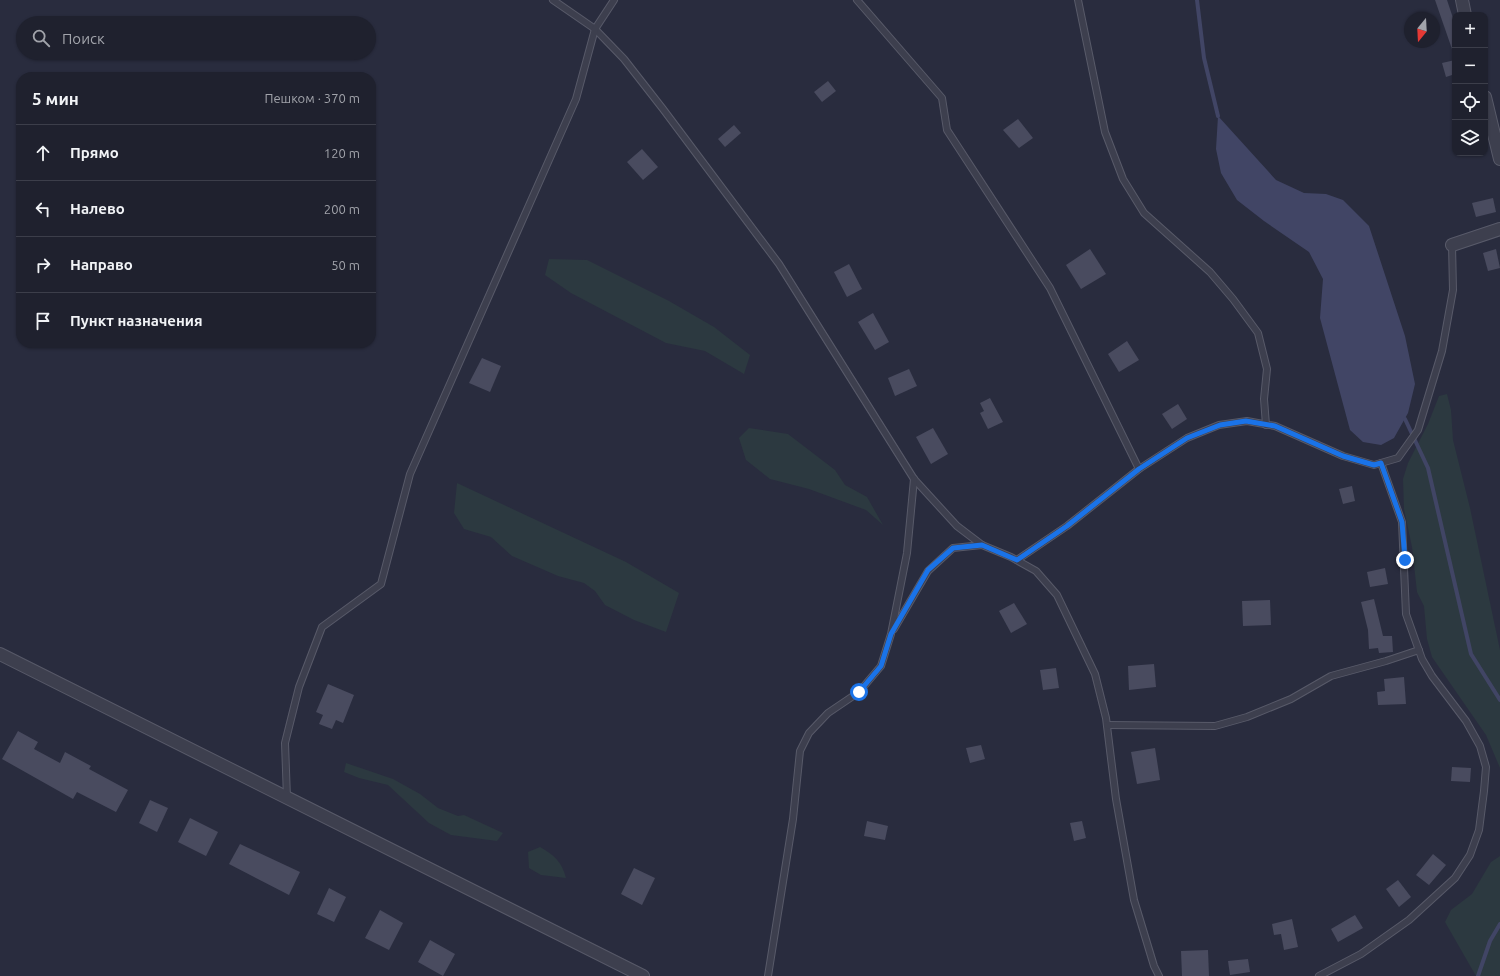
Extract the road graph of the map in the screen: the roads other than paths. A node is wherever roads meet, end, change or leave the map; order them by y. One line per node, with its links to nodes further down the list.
1 (553, 0): 7 (lane)
2 (614, 0): 7 (lane)
3 (857, 0): 14 (lane)
4 (1078, 0): 12 (lane)
5 (1462, 0): 6 (street)
6 (1464, 12)
7 (594, 29): 15 (lane); 22 (lane)
8 (1488, 109): 9 (street)
9 (1500, 159)
10 (1500, 229): 11 (street)
11 (1452, 245): 13 (lane)
12 (1266, 425): 13 (lane); 14 (lane)
13 (1381, 463): 19 (lane)
14 (1139, 469): 17 (lane)
15 (914, 479): 16 (lane); 18 (lane)
16 (982, 545): 17 (lane); 18 (lane)
17 (1017, 560): 21 (lane)
18 (891, 634): 24 (lane)
19 (1419, 650): 21 (lane); 26 (lane)
20 (1, 657): 22 (street)
21 (1106, 725): 25 (lane)
22 (287, 798): 23 (street)
23 (643, 976)
24 (768, 976)
25 (1159, 976)
26 (1319, 976)

